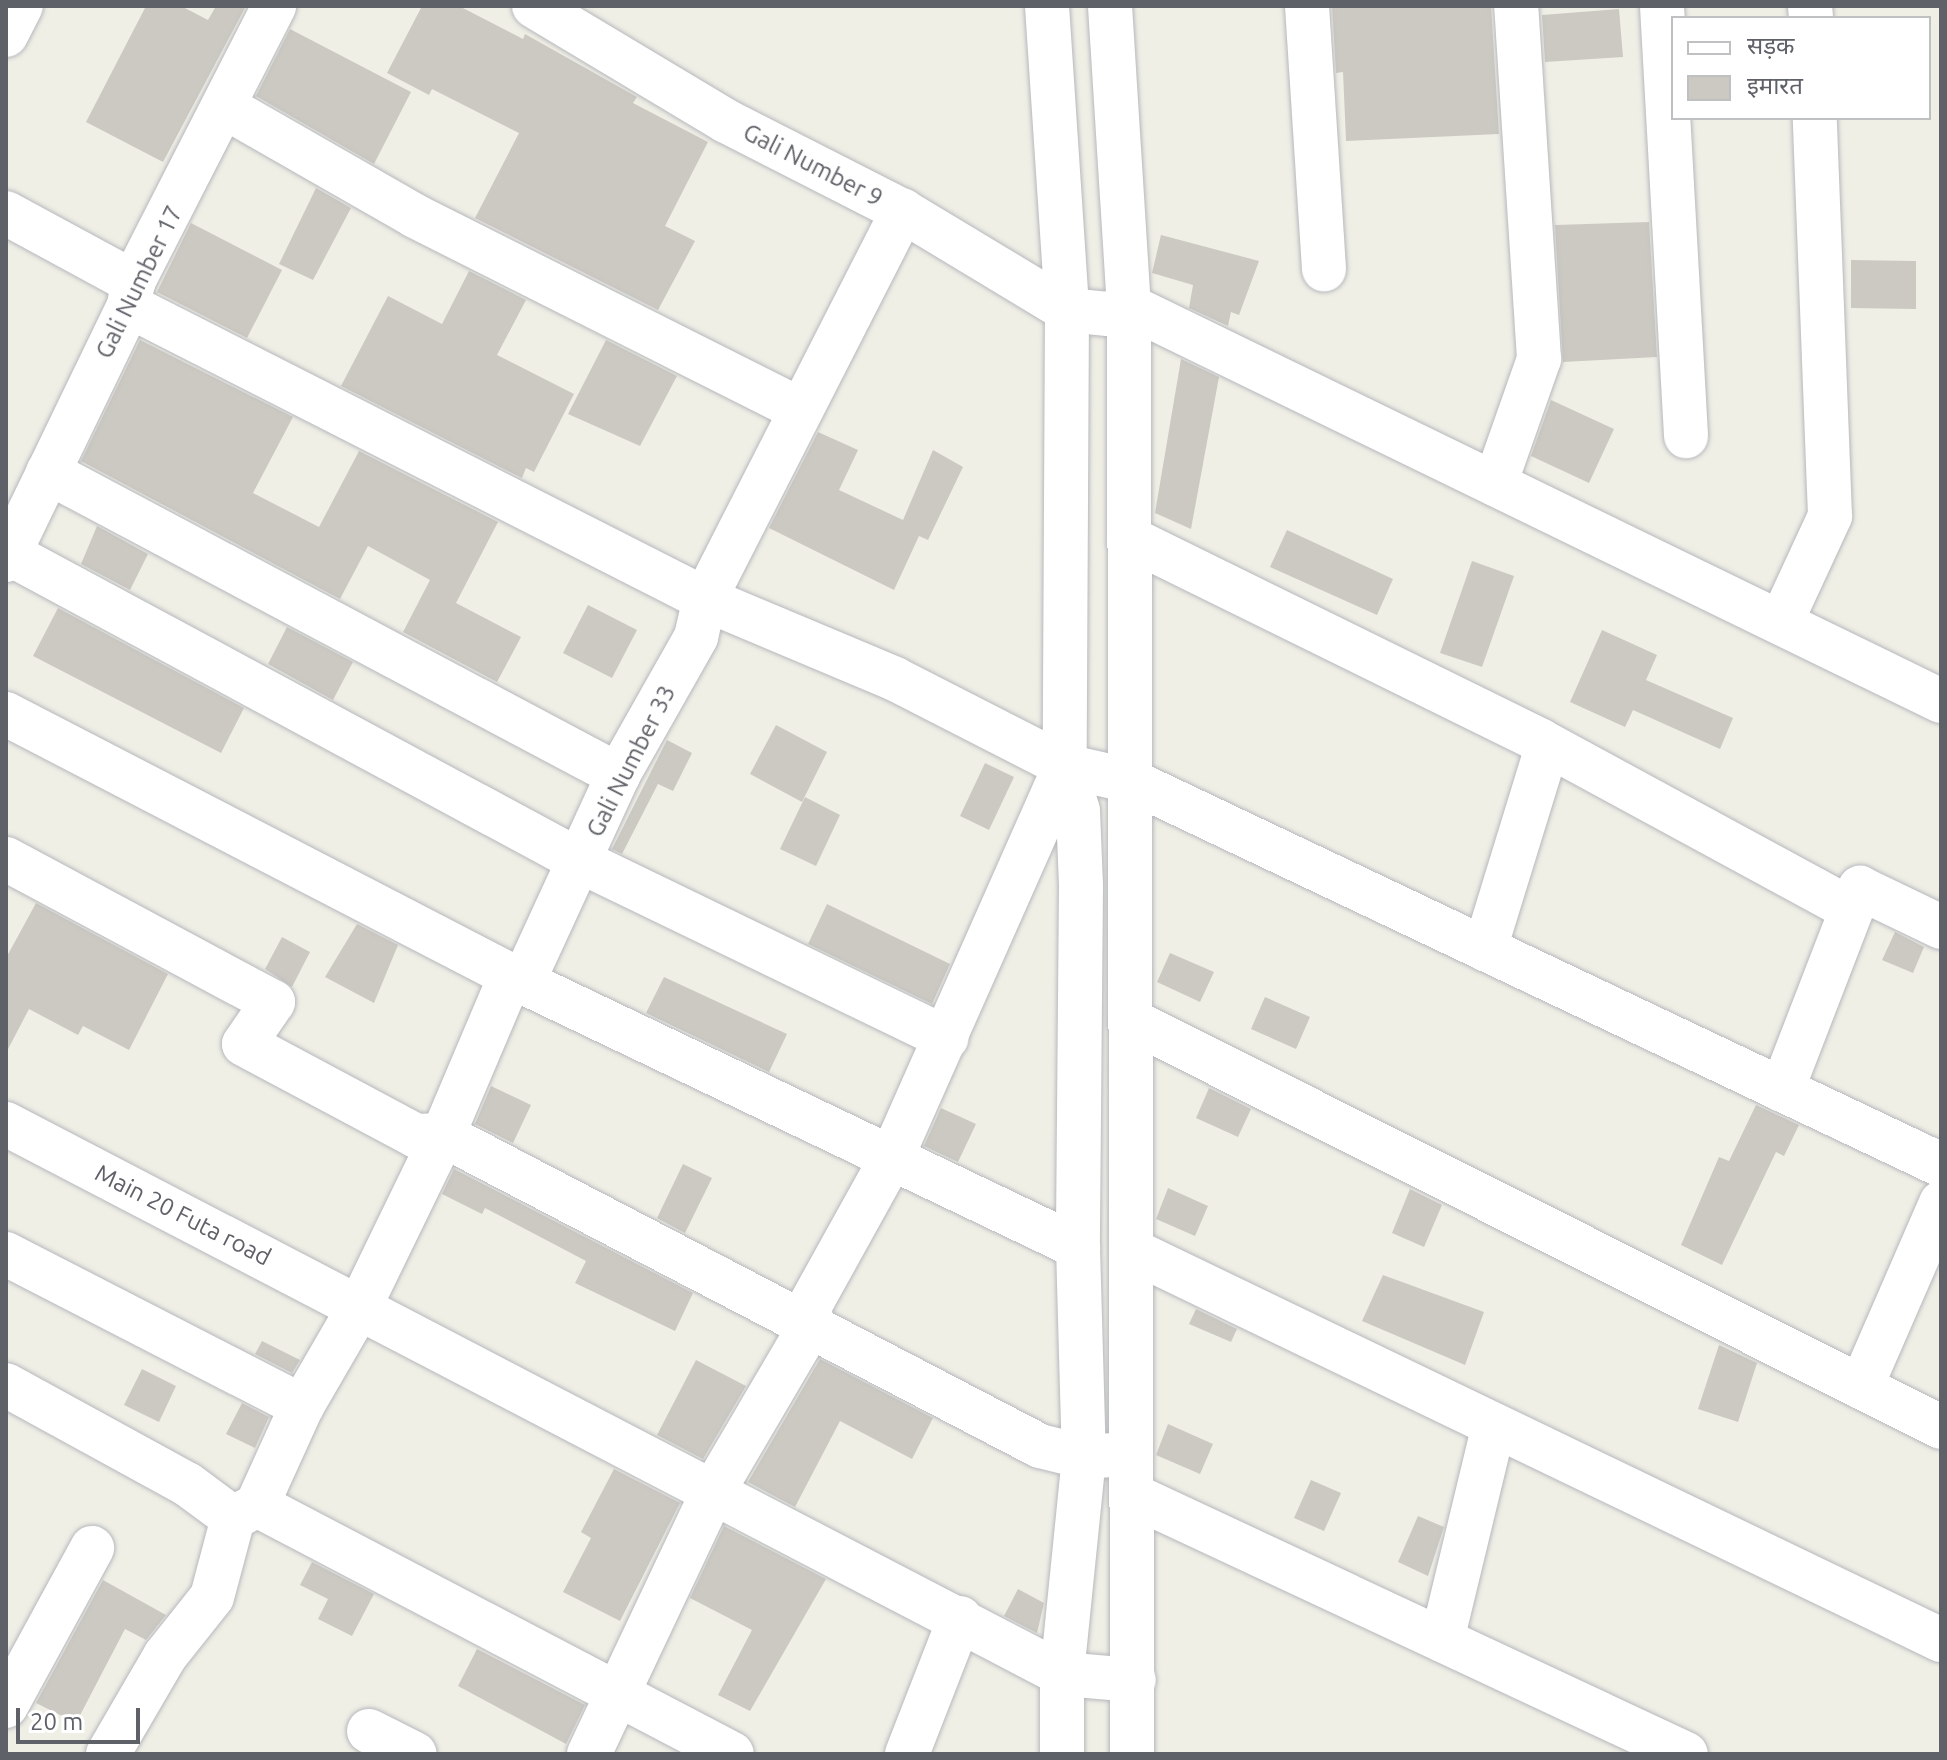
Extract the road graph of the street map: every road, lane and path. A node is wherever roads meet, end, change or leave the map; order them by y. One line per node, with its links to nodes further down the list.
1 (21, 6): 9 (street)
2 (274, 6): 10 (street, Gali Number 17)
3 (534, 6): 12 (street, Gali Number 9)
4 (1047, 6): 16 (street)
5 (1110, 6): 16 (street)
6 (1307, 6): 14 (street)
7 (1516, 6): 20 (street)
8 (1662, 6): 18 (street)
9 (6, 35)
10 (225, 107): 15 (street, Gali Number 17); 17 (street)
11 (1815, 120): 24 (street)
12 (903, 211): 16 (street, Gali Number 9); 17 (street, Gali Number 33)
13 (6, 213): 15 (street)
14 (1324, 269)
15 (131, 294): 19 (street, Gali Number 17); 23 (street)
16 (1100, 311): 20 (street, Gali Number 9); 21 (street); 28 (street)
17 (801, 410): 23 (street, Gali Number 33)
18 (1686, 436)
19 (48, 472): 22 (street, Gali Number 17); 29 (street)
20 (1495, 484): 24 (street, Gali Number 9)
21 (1131, 539): 27 (street); 30 (street)
22 (8, 557): 32 (street)
23 (705, 599): 28 (street); 29 (street, Gali Number 33)
24 (1782, 620): 25 (street, Gali Number 9)
25 (1941, 701)
26 (6, 714): 36 (street)
27 (1541, 741): 33 (street); 35 (street)
28 (1065, 766): 30 (street); 37 (street); 38 (street)
29 (618, 775): 32 (street, Gali Number 33)
30 (1131, 781): 35 (street); 37 (street)
31 (6, 859): 42 (street)
32 (580, 861): 36 (street, Gali Number 33); 38 (street)
33 (1849, 908): 34 (street); 39 (street)
34 (1941, 927)
35 (1485, 949): 39 (street)
36 (523, 982): 42 (street, Gali Number 33); 43 (street)
37 (1108, 1009): 40 (street); 52 (street)
38 (946, 1038): 43 (street)
39 (1782, 1090): 44 (street)
40 (1103, 1101): 46 (street); 47 (street)
41 (6, 1124): 49 (street, Main 20 Futa road)
42 (443, 1135): 49 (street, Gali Number 33); 50 (street)
43 (891, 1159): 46 (street); 50 (street)
44 (1941, 1165)
45 (1941, 1203): 52 (street)
46 (1078, 1247): 56 (street)
47 (1133, 1251): 54 (street); 56 (street)
48 (6, 1254): 53 (street)
49 (360, 1306): 53 (street, Gali Number 33); 57 (street, Main 20 Futa road)
50 (812, 1323): 56 (street); 57 (street)
51 (6, 1385): 58 (street)
52 (1861, 1387): 55 (street)
53 (302, 1406): 58 (street, Gali Number 33)
54 (1494, 1425): 61 (street); 62 (street)
55 (1941, 1427)
56 (1112, 1464): 61 (street); 63 (street); 63 (street)
57 (714, 1490): 60 (street, Main 20 Futa road); 64 (street)
58 (245, 1512): 64 (street); 67 (street, Gali Number 33)
59 (92, 1548): 65 (street)
60 (960, 1618): 63 (street, Main 20 Futa road); 71 (street)
61 (1442, 1640): 74 (street)
62 (1941, 1640)
63 (1100, 1678): 72 (street); 73 (street)
64 (619, 1695): 69 (street); 70 (street)
65 (6, 1706)
66 (369, 1731): 68 (street)
67 (108, 1754)
68 (415, 1754)
69 (589, 1754)
70 (732, 1754)
71 (907, 1754)
72 (1062, 1754)
73 (1132, 1754)
74 (1686, 1754)

